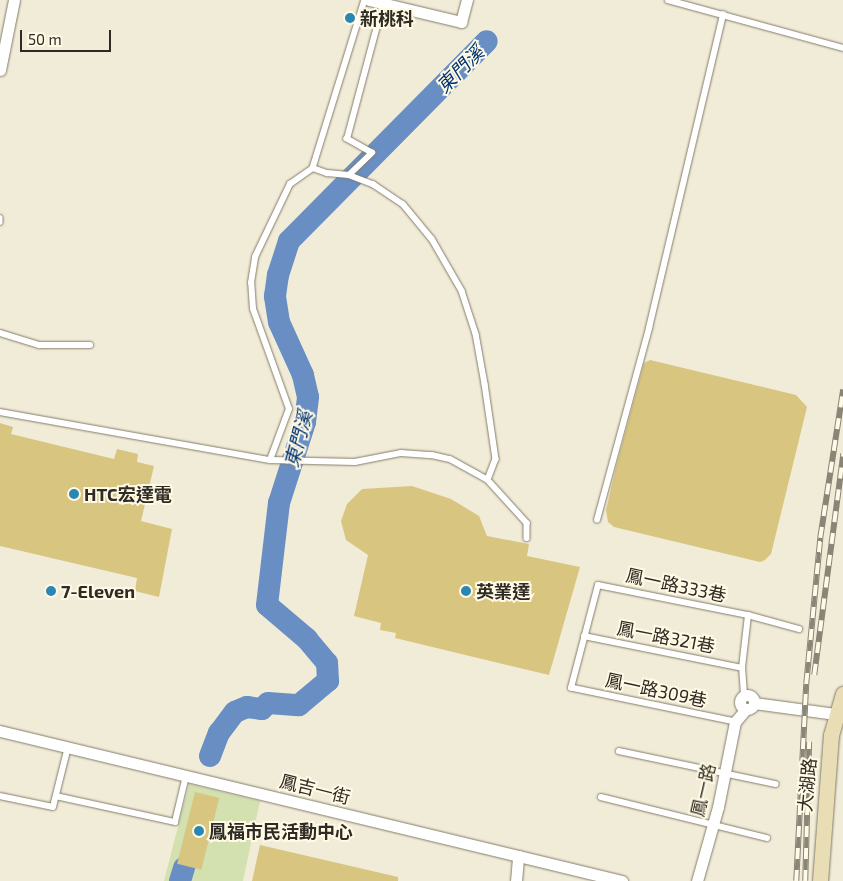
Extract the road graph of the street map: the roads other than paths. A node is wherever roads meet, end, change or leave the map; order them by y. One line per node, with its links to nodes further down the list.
1 (14, 0): 8 (street)
2 (367, 0): 5 (street); 9 (lane)
3 (467, 0): 5 (street)
4 (668, 0): 6 (lane)
5 (382, 4): 10 (lane)
6 (723, 16): 7 (lane); 18 (lane)
7 (843, 48)
8 (0, 70)
9 (314, 168): 10 (lane); 16 (lane)
10 (349, 176): 17 (lane)
11 (0, 218): 12 (lane)
12 (0, 222)
13 (0, 333): 14 (lane)
14 (90, 345)
15 (0, 412): 16 (lane)
16 (271, 460): 17 (lane)
17 (488, 480): 19 (lane)
18 (597, 520)
19 (527, 538)
20 (748, 615): 21 (lane); 22 (lane, 鳳一路333巷); 23 (lane)
21 (799, 629)
22 (584, 636): 23 (lane, 鳳一路321巷); 28 (lane, 鳳一路309巷)
23 (742, 668): 25 (lane)
24 (843, 694): 27 (street, 大湖路)
25 (744, 695): 26 (street)
26 (750, 706): 27 (street); 28 (street, 鳳一路)
27 (835, 714): 44 (street, 大湖路)
28 (735, 722): 32 (street, 鳳一路)
29 (0, 731): 30 (street, 鳳吉一街)
30 (68, 747): 33 (street, 鳳吉一街); 36 (lane)
31 (619, 751): 32 (lane)
32 (725, 771): 34 (lane); 38 (street, 鳳一路)
33 (188, 776): 36 (lane); 40 (street, 鳳吉一街)
34 (776, 784)
35 (0, 796): 36 (lane)
36 (56, 796)
37 (601, 797): 38 (lane)
38 (713, 824): 39 (lane); 43 (street, 鳳一路)
39 (767, 838)
40 (518, 856): 41 (street); 42 (street, 鳳吉一街)
41 (516, 881)
42 (622, 881)
43 (697, 881)
44 (820, 881)

